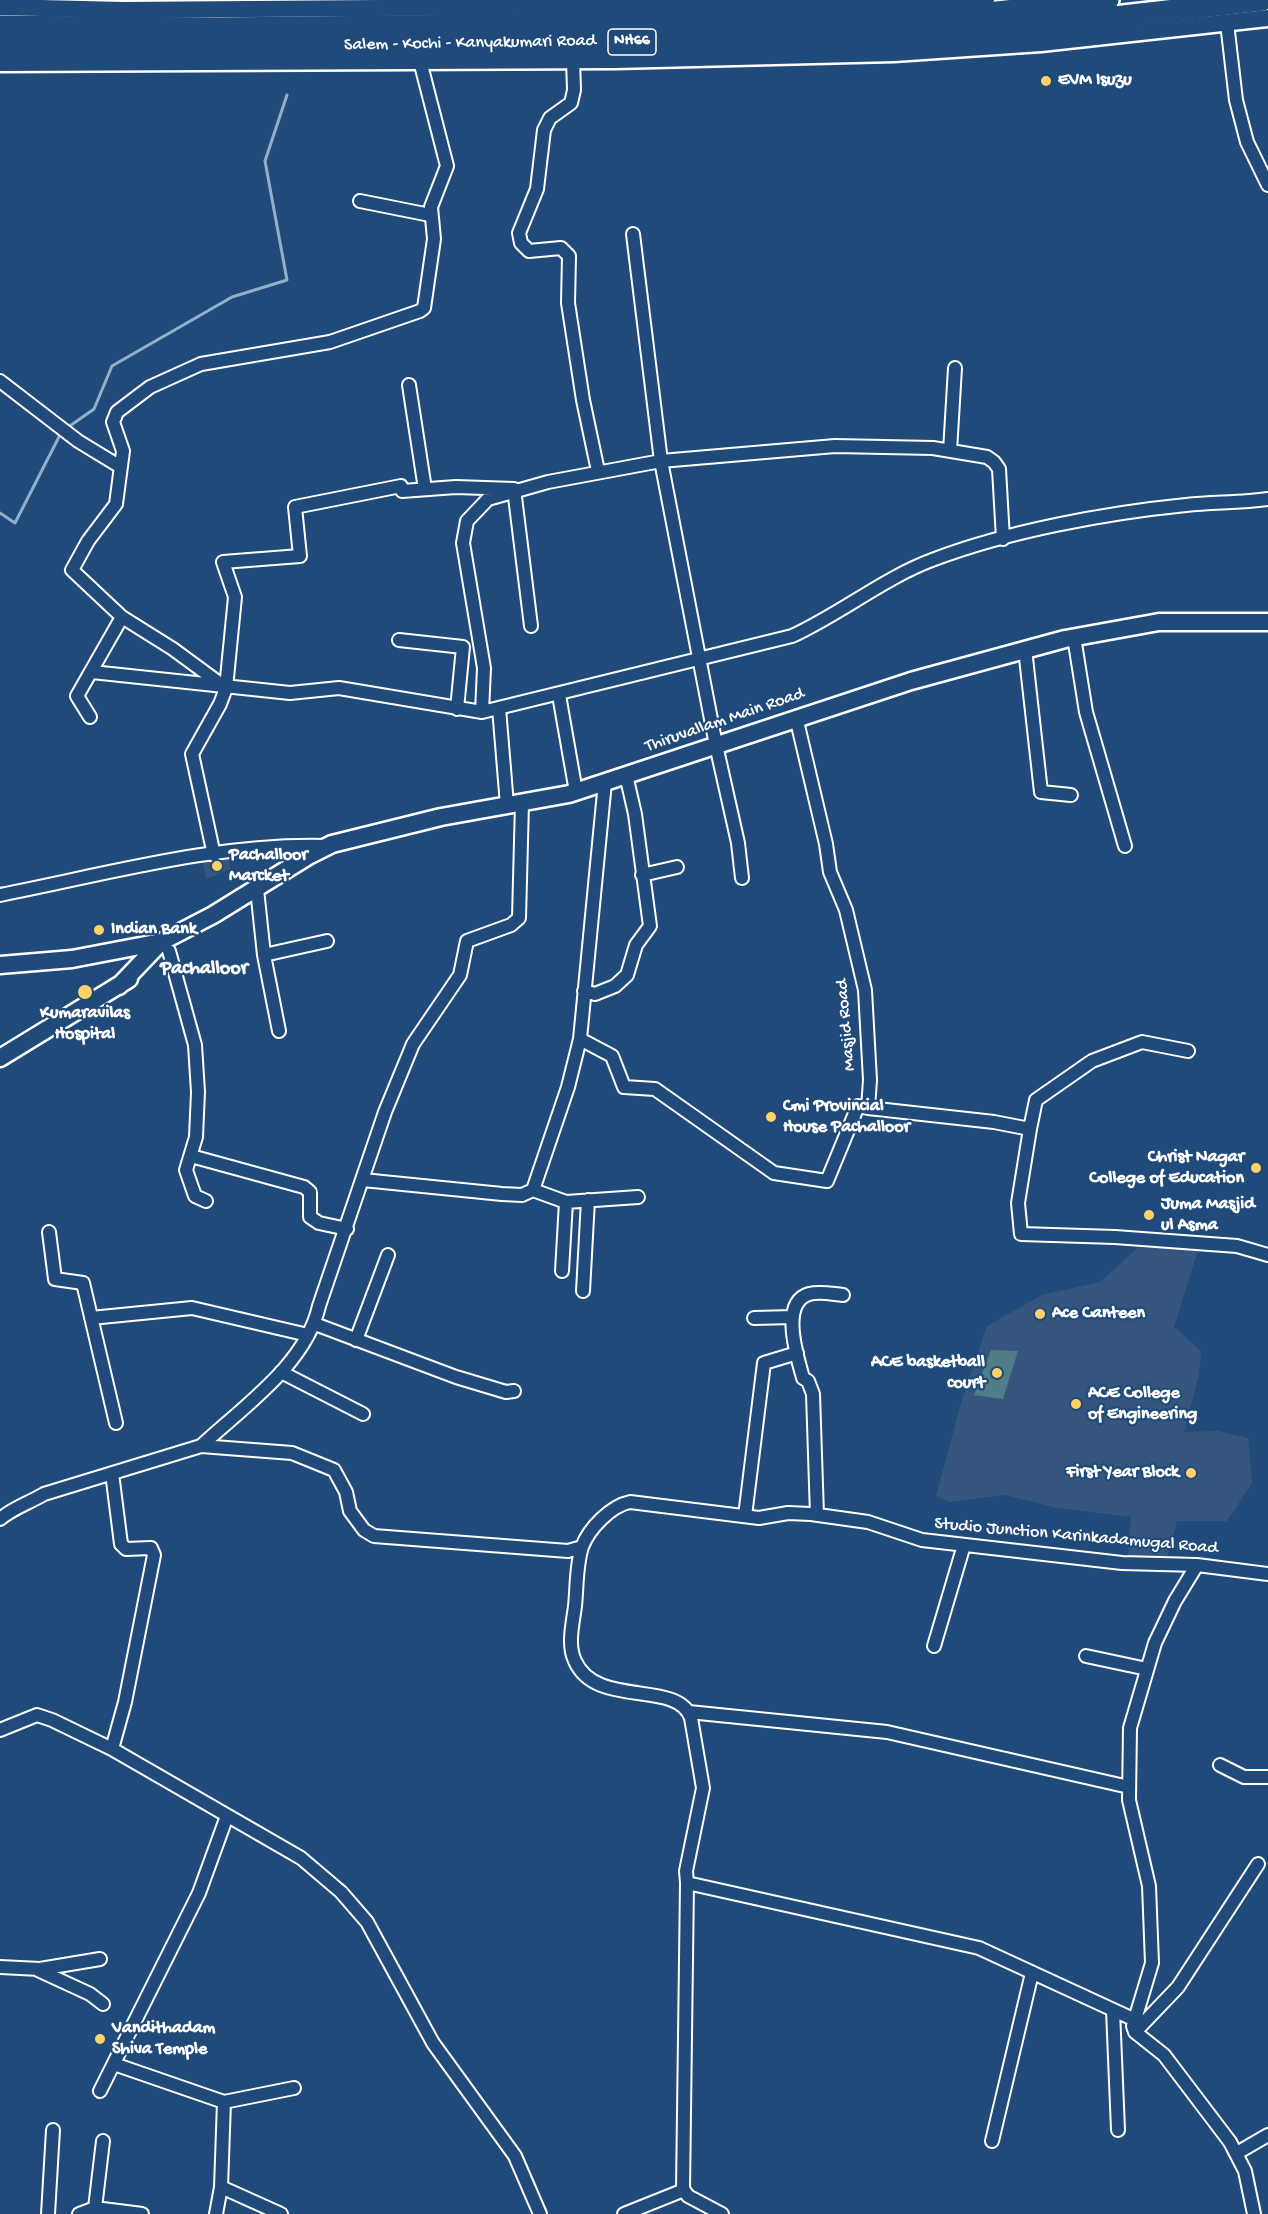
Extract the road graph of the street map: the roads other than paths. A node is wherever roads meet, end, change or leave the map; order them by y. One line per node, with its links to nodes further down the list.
1 (986, 0): 4 (street)
2 (1108, 0): 10 (highway, Salem - Kochi - Kanyakumari Road / NH66)
3 (1262, 0): 11 (highway, Salem - Kochi - Kanyakumari Road / NH66)
4 (937, 2): 5 (street)
5 (279, 4): 6 (street)
6 (180, 5): 7 (street)
7 (0, 7)
8 (1268, 18): 9 (street)
9 (1227, 23): 12 (street); 15 (street)
10 (0, 26)
11 (0, 45)
12 (573, 60): 13 (street); 25 (street)
13 (420, 61): 14 (street); 17 (street)
14 (0, 63)
15 (1268, 185)
16 (360, 201): 17 (street)
17 (430, 215): 24 (street)
18 (633, 234): 23 (street)
19 (955, 368): 22 (street)
20 (0, 381): 24 (street)
21 (408, 385): 26 (street)
22 (950, 451): 23 (street); 29 (street)
23 (661, 460): 25 (street); 36 (street)
24 (119, 466): 30 (street)
25 (598, 471): 27 (street)
26 (425, 489): 27 (street); 38 (street)
27 (514, 489): 32 (street); 42 (street)
28 (1268, 499): 29 (street)
29 (1003, 539): 36 (street)
30 (122, 617): 37 (street); 38 (street)
31 (1268, 622): 33 (street, Thiruvallam Main Road)
32 (531, 626)
33 (1074, 637): 35 (street, Thiruvallam Main Road); 52 (street)
34 (399, 640): 41 (street)
35 (1025, 649): 44 (street, Thiruvallam Main Road); 49 (street)
36 (700, 659): 39 (street); 45 (street)
37 (92, 672): 38 (street); 43 (street)
38 (226, 688): 41 (street); 53 (street)
39 (559, 695): 40 (street); 48 (street)
40 (499, 708): 42 (street); 50 (street)
41 (457, 709): 42 (street)
42 (482, 712)
43 (90, 717)
44 (796, 717): 45 (street, Thiruvallam Main Road); 68 (street, Masjid Road)
45 (716, 745): 46 (street, Thiruvallam Main Road); 56 (street)
46 (626, 775): 47 (street, Thiruvallam Main Road); 55 (street)
47 (605, 782): 48 (street, Thiruvallam Main Road); 63 (street)
48 (576, 792): 50 (street, Thiruvallam Main Road)
49 (1071, 795)
50 (515, 804): 51 (street, Thiruvallam Main Road); 71 (street)
51 (327, 846): 53 (street); 57 (street, Thiruvallam Main Road)
52 (1125, 846)
53 (214, 855): 58 (street)
54 (676, 867): 55 (street)
55 (642, 875): 63 (street)
56 (742, 878)
57 (257, 889): 60 (street, Thiruvallam Main Road); 61 (street)
58 (0, 895)
59 (327, 941): 61 (street)
60 (165, 946): 62 (street); 67 (street, Thiruvallam Main Road); 70 (street)
61 (264, 955): 64 (street)
62 (0, 965)
63 (584, 992): 65 (street)
64 (279, 1031)
65 (580, 1039): 68 (street); 72 (street)
66 (1188, 1050): 69 (street)
67 (0, 1058)
68 (868, 1108): 69 (street)
69 (1030, 1129): 80 (street)
70 (191, 1156): 75 (street); 77 (street)
71 (363, 1180): 72 (street); 77 (street)
72 (533, 1190): 76 (street)
73 (638, 1197): 74 (street)
74 (588, 1200): 76 (street); 82 (street)
75 (206, 1202)
76 (566, 1202): 81 (street)
77 (347, 1229): 87 (street)
78 (49, 1232): 85 (street)
79 (388, 1255): 88 (street)
80 (1268, 1256)
81 (562, 1271)
82 (583, 1291)
83 (843, 1295): 84 (street)
84 (793, 1317): 86 (street); 89 (street)
85 (92, 1318): 87 (street); 93 (street)
86 (754, 1318)
87 (311, 1330): 88 (street); 90 (street)
88 (356, 1340): 91 (street)
89 (797, 1353): 96 (street); 97 (street)
90 (280, 1372): 92 (street); 94 (street)
91 (514, 1391)
92 (363, 1414)
93 (116, 1423)
94 (201, 1446): 95 (street); 100 (street)
95 (112, 1473): 98 (street); 108 (street)
96 (817, 1515): 97 (street, Studio Junction Karinkadamugal Road); 99 (street, Studio Junction Karinkadamugal Road)
97 (745, 1516): 100 (street, Studio Junction Karinkadamugal Road)
98 (0, 1519)
99 (964, 1545): 101 (street, Studio Junction Karinkadamugal Road); 103 (street)
100 (582, 1547): 106 (street)
101 (1197, 1565): 102 (street, Studio Junction Karinkadamugal Road); 105 (street)
102 (1268, 1574)
103 (934, 1646)
104 (1086, 1656): 105 (street)
105 (1147, 1669): 111 (street)
106 (689, 1712): 111 (street); 114 (street)
107 (0, 1730): 108 (street)
108 (112, 1749): 112 (street)
109 (1220, 1765): 110 (street)
110 (1268, 1777)
111 (1129, 1787): 121 (street)
112 (227, 1816): 122 (street); 140 (street)
113 (1258, 1863): 121 (street)
114 (687, 1883): 118 (street); 133 (street)
115 (100, 1959): 117 (street)
116 (0, 1967): 117 (street)
117 (34, 1969): 119 (street)
118 (1032, 1973): 120 (street); 130 (street)
119 (103, 2004)
120 (1113, 2010): 121 (street); 127 (street)
121 (1134, 2026): 131 (street)
122 (114, 2064): 124 (street); 125 (street)
123 (294, 2088): 125 (street)
124 (100, 2091)
125 (224, 2102): 132 (street)
126 (53, 2130): 135 (street)
127 (1118, 2130)
128 (1268, 2135): 131 (street)
129 (103, 2141): 134 (street)
130 (992, 2141)
131 (1234, 2148): 143 (street)
132 (221, 2187): 138 (street); 139 (street)
133 (684, 2190): 141 (street); 142 (street)
134 (95, 2208): 136 (street); 137 (street)
135 (48, 2214)
136 (79, 2214)
137 (142, 2214)
138 (216, 2214)
139 (281, 2214)
140 (540, 2214)
141 (624, 2214)
142 (723, 2214)
143 (1254, 2214)

